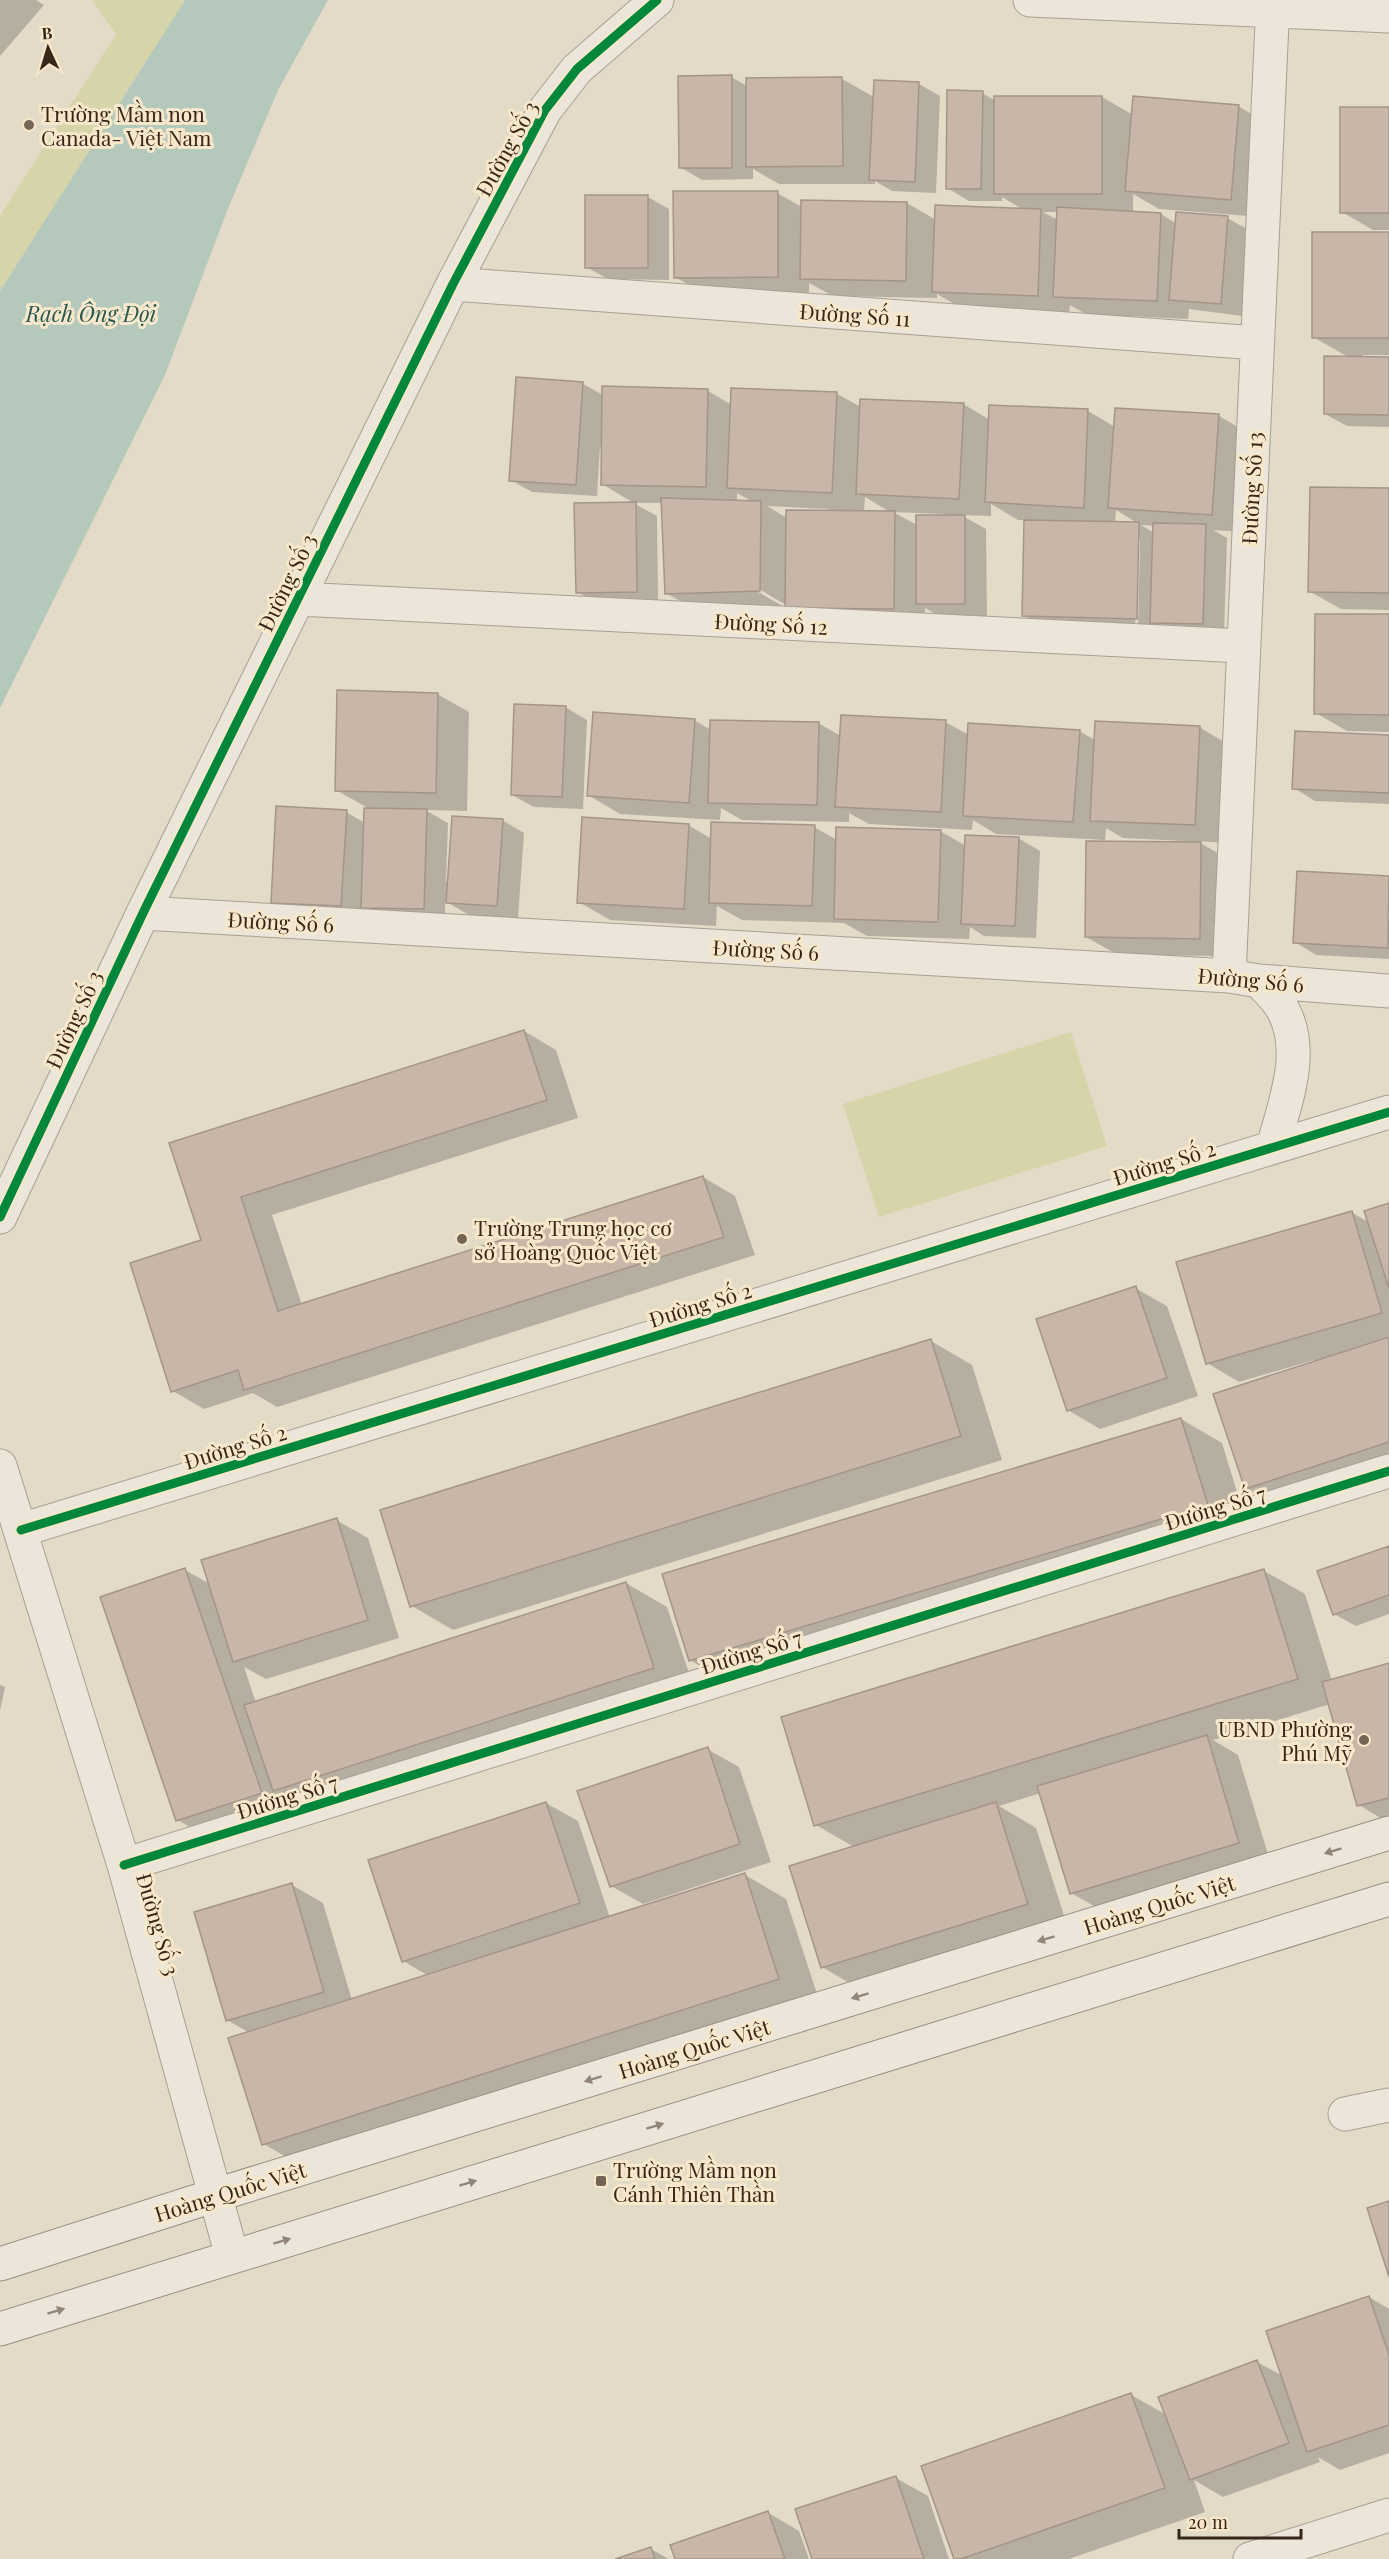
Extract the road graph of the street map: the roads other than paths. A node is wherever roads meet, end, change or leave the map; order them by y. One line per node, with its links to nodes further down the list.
1 (657, 0): 5 (street, Đường Số 3)
2 (1030, 0): 3 (street)
3 (1273, 5): 4 (street); 6 (street, Đường Số 13)
4 (1389, 16)
5 (453, 284): 6 (street, Đường Số 11); 7 (street, Đường Số 3)
6 (1257, 343): 8 (street, Đường Số 13)
7 (298, 599): 8 (street, Đường Số 12); 9 (street, Đường Số 3)
8 (1243, 646): 10 (street, Đường Số 13)
9 (142, 913): 10 (street, Đường Số 6); 14 (street, Đường Số 3)
10 (1244, 979): 11 (street, Đường Số 6); 13 (street)
11 (1389, 991)
12 (1389, 1112): 13 (street, Đường Số 2)
13 (1273, 1147): 17 (street, Đường Số 2)
14 (0, 1217)
15 (0, 1466): 17 (street, Đường Số 3)
16 (1389, 1472): 19 (street, Đường Số 7)
17 (21, 1530): 19 (street, Đường Số 3)
18 (1389, 1833): 23 (street, Hoàng Quốc Việt, one-way to 23)
19 (124, 1865): 23 (street, Đường Số 3)
20 (1389, 1899): 24 (street, one-way to 20)
21 (1389, 2104): 22 (street)
22 (1345, 2114)
23 (216, 2195): 24 (street, Đường Số 3); 25 (street, Hoàng Quốc Việt)
24 (232, 2256): 26 (street, one-way to 24)
25 (0, 2264)
26 (0, 2329)
27 (1389, 2515): 28 (street)
28 (1250, 2559)

